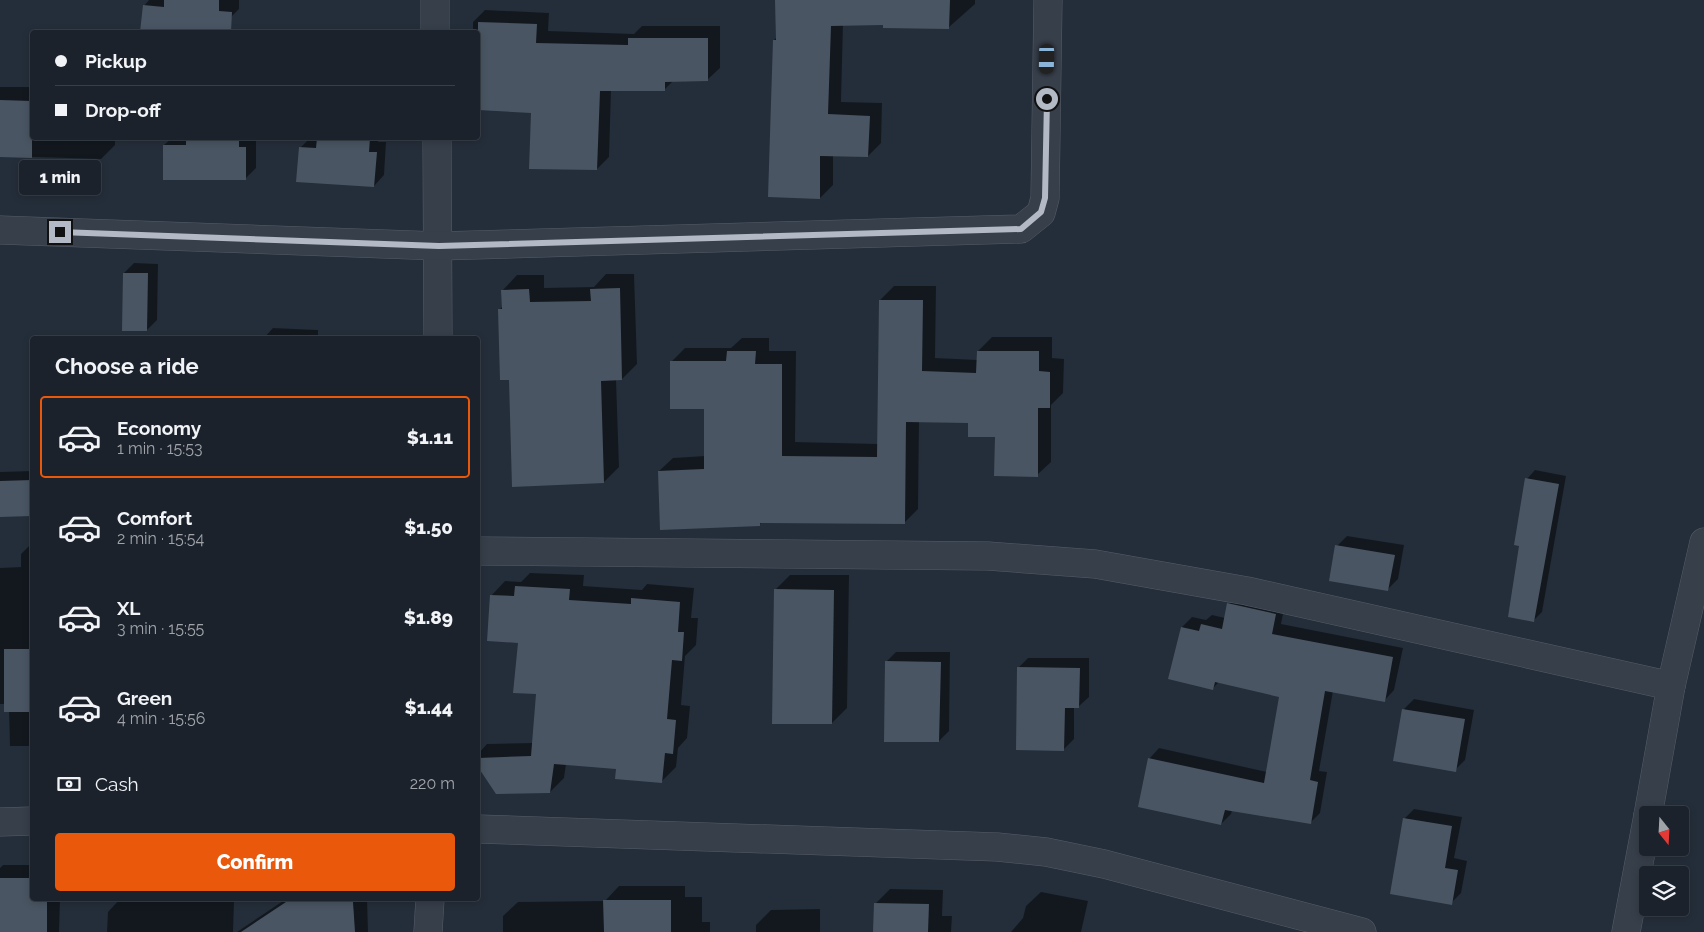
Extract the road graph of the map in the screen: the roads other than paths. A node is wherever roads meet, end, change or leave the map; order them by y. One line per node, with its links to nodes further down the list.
1 (435, 0): 3 (street)
2 (1048, 0): 6 (street)
3 (435, 30)
4 (437, 140): 6 (street)
5 (0, 230): 6 (street)
6 (439, 246): 7 (street)
7 (438, 336)
8 (480, 551): 10 (street)
9 (1703, 551): 10 (street)
10 (1671, 686): 11 (street)
11 (1650, 806)
12 (30, 821): 13 (street)
13 (0, 822)
14 (480, 829): 18 (street)
15 (1640, 856): 19 (street)
16 (430, 901): 17 (street)
17 (428, 932)
18 (1362, 932)
19 (1626, 932)

